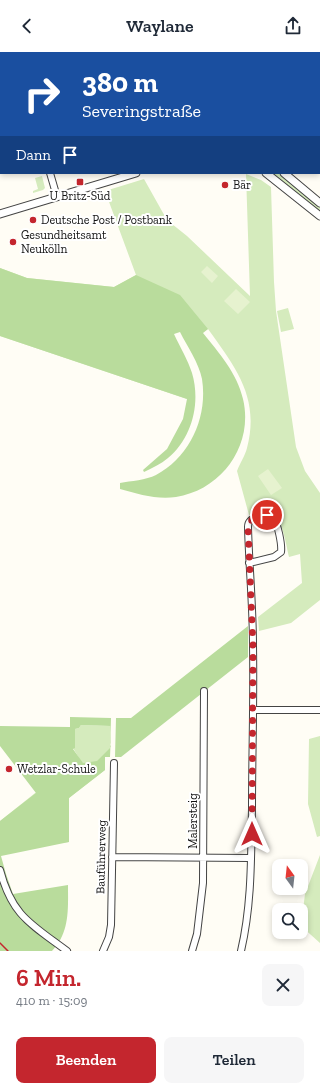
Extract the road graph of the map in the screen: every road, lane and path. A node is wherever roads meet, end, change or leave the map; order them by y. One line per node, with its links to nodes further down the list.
1 (50, 174): 5 (street)
2 (133, 174): 5 (street)
3 (267, 174): 8 (street)
4 (285, 174): 6 (street)
5 (57, 197): 7 (street)
6 (320, 203)
7 (0, 214)
8 (320, 216)
9 (249, 563): 9 (street); 11 (street)
10 (204, 691): 15 (street, Malersteig)
11 (253, 710): 12 (street); 16 (street)
12 (320, 710)
13 (114, 763): 14 (street, Bauführerweg)
14 (112, 857): 15 (street); 19 (street, Bauführerweg)
15 (204, 857): 16 (street); 20 (street, Malersteig)
16 (251, 858): 21 (street)
17 (0, 870): 18 (street)
18 (67, 951)
19 (103, 951)
20 (192, 951)
21 (241, 951)

